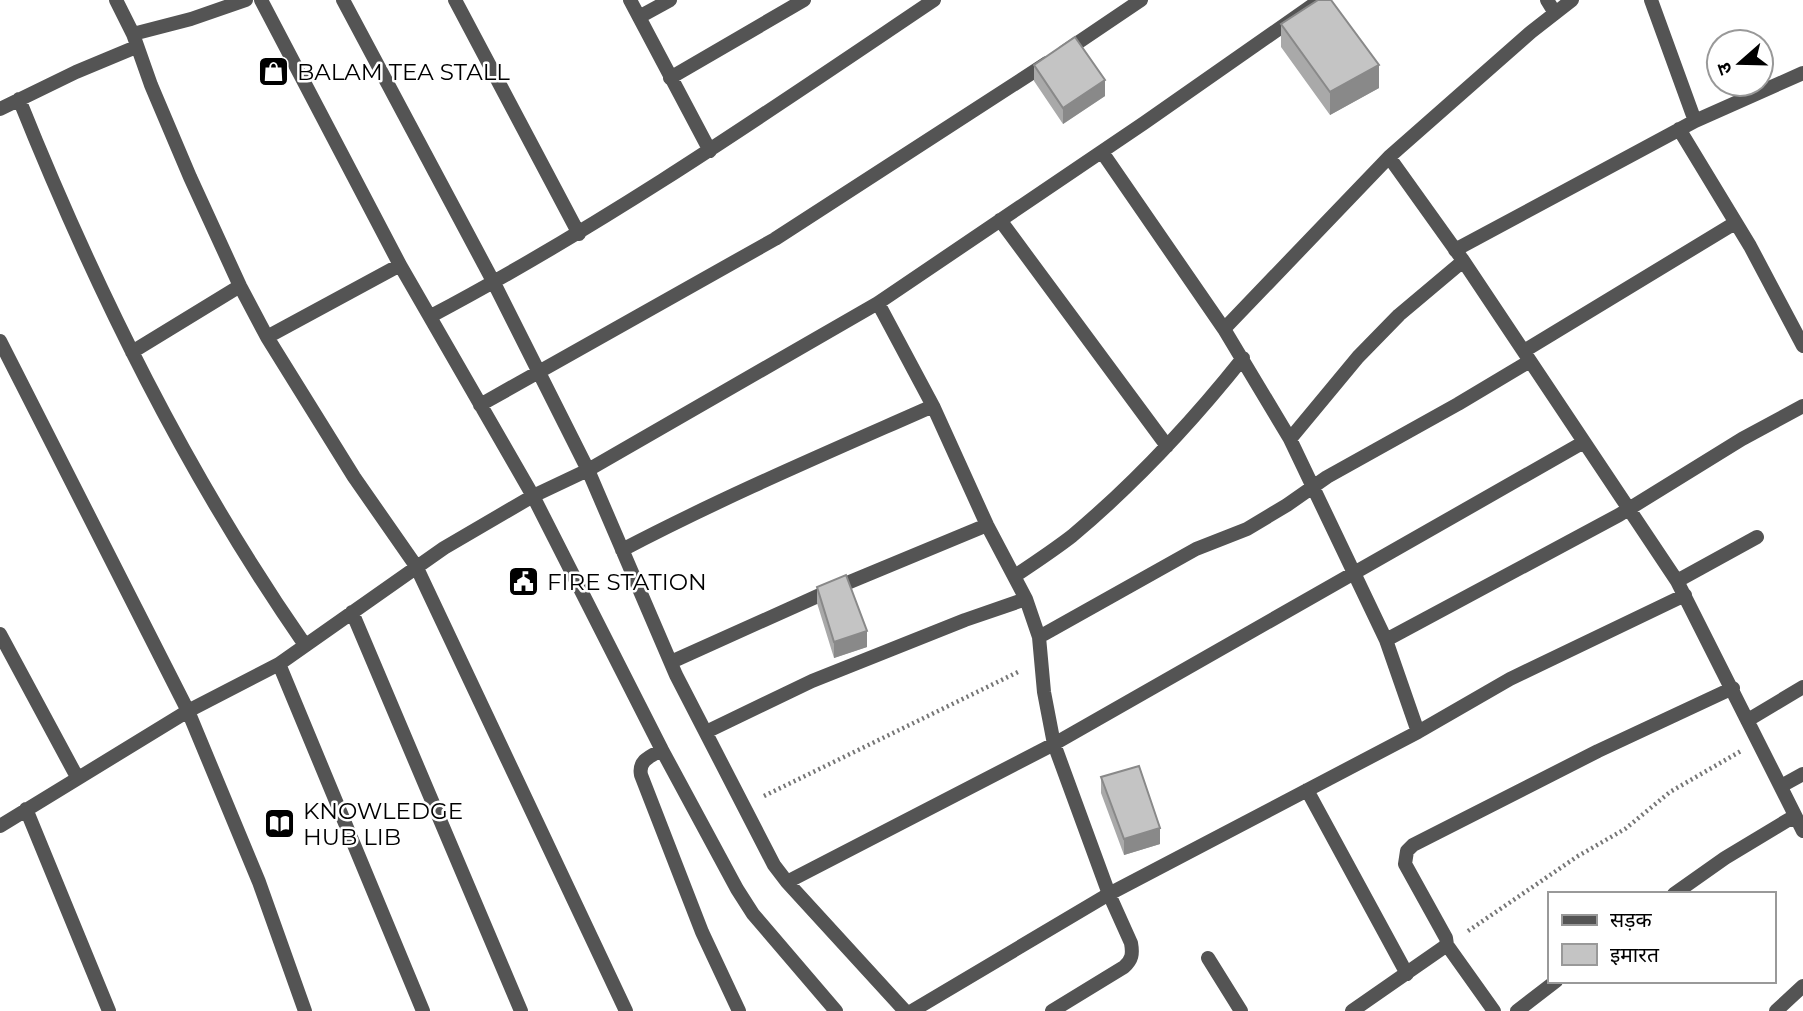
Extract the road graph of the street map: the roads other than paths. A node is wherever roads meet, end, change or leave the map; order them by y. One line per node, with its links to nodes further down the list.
1 (116, 0): 17 (street)
2 (246, 0): 17 (street)
3 (261, 0): 31 (street)
4 (343, 0): 32 (street)
5 (455, 0): 29 (street)
6 (630, 0): 16 (street)
7 (670, 0): 16 (street)
8 (804, 0): 19 (street)
9 (934, 0): 24 (street)
10 (1142, 0): 43 (street)
11 (1320, 0): 25 (street)
12 (1547, 0): 15 (street)
13 (1572, 0): 15 (street)
14 (1651, 0): 22 (street)
15 (1555, 13): 26 (street)
16 (639, 17): 19 (street)
17 (134, 41): 20 (street); 33 (street)
18 (1803, 73): 22 (street)
19 (670, 78): 24 (street)
20 (19, 99): 21 (street); 40 (street)
21 (0, 109)
22 (1695, 121): 23 (street)
23 (1679, 129): 28 (street); 30 (street)
24 (710, 151): 29 (street)
25 (1102, 152): 27 (street); 36 (street)
26 (1389, 157): 30 (street); 36 (street)
27 (1000, 220): 34 (street); 49 (street)
28 (1735, 222): 39 (street); 41 (street)
29 (579, 234): 32 (street)
30 (1459, 255): 41 (street); 47 (street)
31 (400, 265): 35 (street); 37 (street)
32 (494, 283): 35 (street); 43 (street)
33 (240, 286): 37 (street); 40 (street)
34 (878, 303): 45 (street); 50 (street)
35 (431, 316): 44 (street)
36 (1224, 329): 42 (street)
37 (267, 337): 57 (street)
38 (0, 341): 72 (street)
39 (1803, 346)
40 (132, 352): 67 (street)
41 (1527, 356): 48 (street); 51 (street)
42 (1243, 358): 47 (street); 49 (street)
43 (538, 373): 44 (street); 50 (street)
44 (480, 405): 52 (street)
45 (933, 406): 54 (street); 56 (street)
46 (1803, 406): 53 (street)
47 (1290, 439): 51 (street)
48 (1584, 442): 53 (street); 58 (street)
49 (1167, 446): 59 (street)
50 (587, 470): 52 (street); 56 (street)
51 (1314, 486): 58 (street); 65 (street)
52 (533, 496): 57 (street); 77 (street)
53 (1629, 509): 60 (street); 66 (street)
54 (987, 524): 59 (street); 68 (street)
55 (1757, 537): 60 (street)
56 (622, 550): 68 (street)
57 (416, 566): 63 (street); 97 (street)
58 (1355, 574): 66 (street); 76 (street)
59 (1015, 576): 62 (street)
60 (1677, 581): 61 (street)
61 (1685, 595): 71 (street); 75 (street)
62 (1026, 599): 65 (street); 74 (street)
63 (352, 612): 67 (street); 96 (street)
64 (0, 634): 79 (street)
65 (1039, 637): 76 (street)
66 (1386, 640): 75 (street)
67 (305, 645): 69 (street)
68 (671, 662): 74 (street)
69 (279, 664): 72 (street); 95 (street)
70 (1803, 687): 73 (street)
71 (1732, 688): 73 (street); 88 (street)
72 (188, 711): 79 (street); 94 (street)
73 (1748, 720): 80 (street)
74 (706, 732): 85 (street)
75 (1418, 732): 81 (street)
76 (1054, 744): 85 (street); 87 (street)
77 (662, 750): 98 (street); 99 (street)
78 (1803, 774): 80 (street)
79 (77, 777): 82 (street)
80 (1781, 786): 83 (street)
81 (1307, 790): 87 (street); 90 (street)
82 (26, 809): 84 (street); 93 (street)
83 (1800, 825): 86 (street)
84 (0, 826)
85 (787, 882): 100 (street)
86 (1677, 892)
87 (1109, 894): 101 (street); 102 (street)
88 (1447, 946): 90 (street); 105 (street)
89 (1208, 958): 103 (street)
90 (1407, 974): 104 (street)
91 (1553, 983): 106 (street)
92 (1803, 986): 107 (street)
93 (109, 1011)
94 (305, 1011)
95 (423, 1011)
96 (520, 1011)
97 (626, 1011)
98 (739, 1011)
99 (836, 1011)
100 (905, 1011)
101 (912, 1011)
102 (1052, 1011)
103 (1241, 1011)
104 (1352, 1011)
105 (1494, 1011)
106 (1517, 1011)
107 (1776, 1011)

